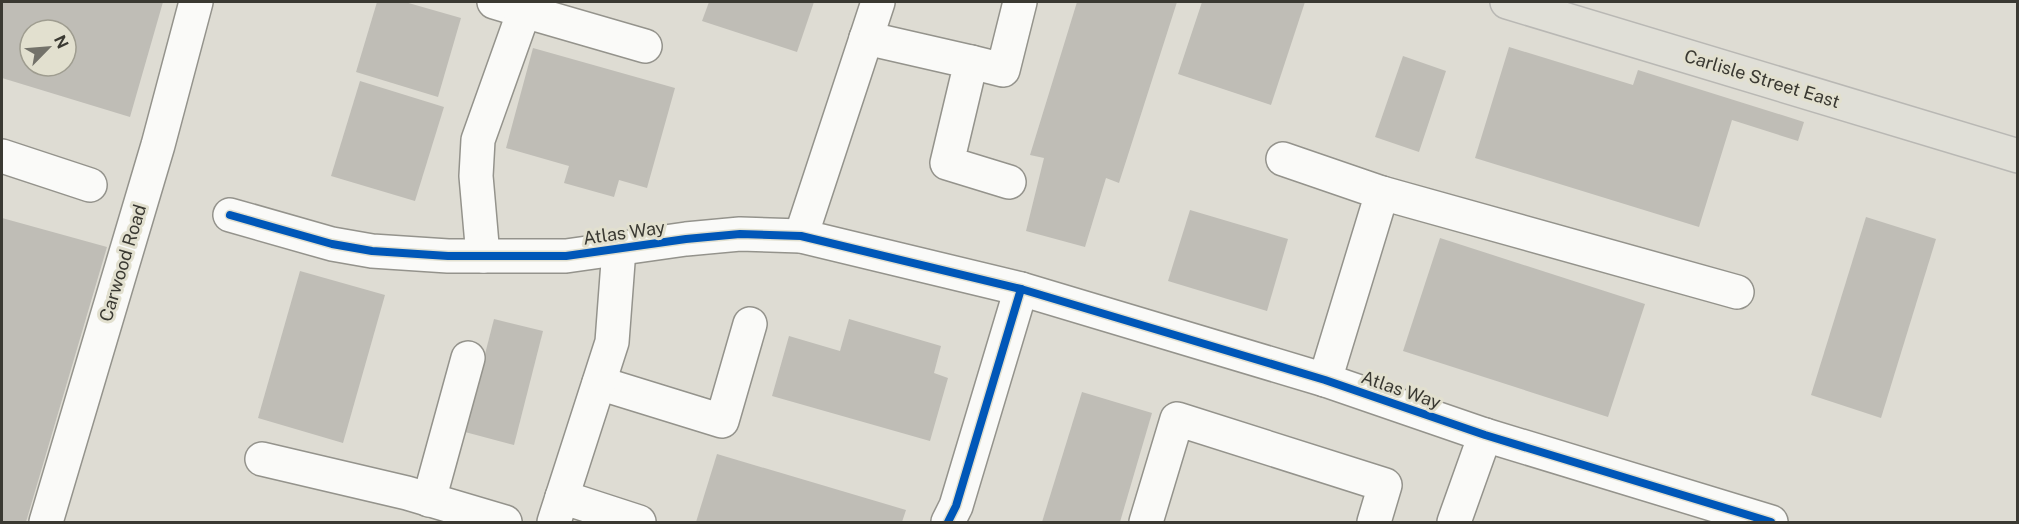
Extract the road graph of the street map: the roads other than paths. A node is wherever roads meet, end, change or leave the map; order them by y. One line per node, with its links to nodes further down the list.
1 (196, 2): 30 (street, Carwood Road)
2 (878, 2): 6 (street)
3 (1020, 2): 8 (street)
4 (1507, 2): 10 (main road, Carlisle Street East)
5 (509, 6): 7 (street); 18 (street)
6 (866, 38): 8 (street); 16 (street)
7 (645, 46)
8 (971, 62): 12 (street)
9 (2, 156): 13 (street)
10 (2018, 156)
11 (1283, 159): 14 (street)
12 (1009, 182)
13 (90, 185)
14 (1382, 193): 20 (street); 23 (street)
15 (230, 215): 18 (street, Atlas Way)
16 (801, 236): 17 (street, Atlas Way); 19 (street, Atlas Way)
17 (619, 249): 18 (street, Atlas Way); 24 (street, Atlas Way)
18 (483, 256)
19 (1021, 290): 23 (street, Atlas Way); 29 (street)
20 (1737, 292)
21 (750, 324): 24 (street)
22 (468, 358): 27 (street)
23 (1325, 380): 25 (street, Atlas Way)
24 (599, 383): 28 (street, Atlas Way)
25 (1485, 435): 35 (street); 36 (street, Atlas Way)
26 (262, 459): 27 (street)
27 (418, 496): 31 (street)
28 (558, 510): 32 (street)
29 (955, 517)
30 (46, 522)
31 (505, 522)
32 (639, 522)
33 (1146, 522): 34 (street)
34 (1374, 522)
35 (1454, 522)
36 (1772, 522)

